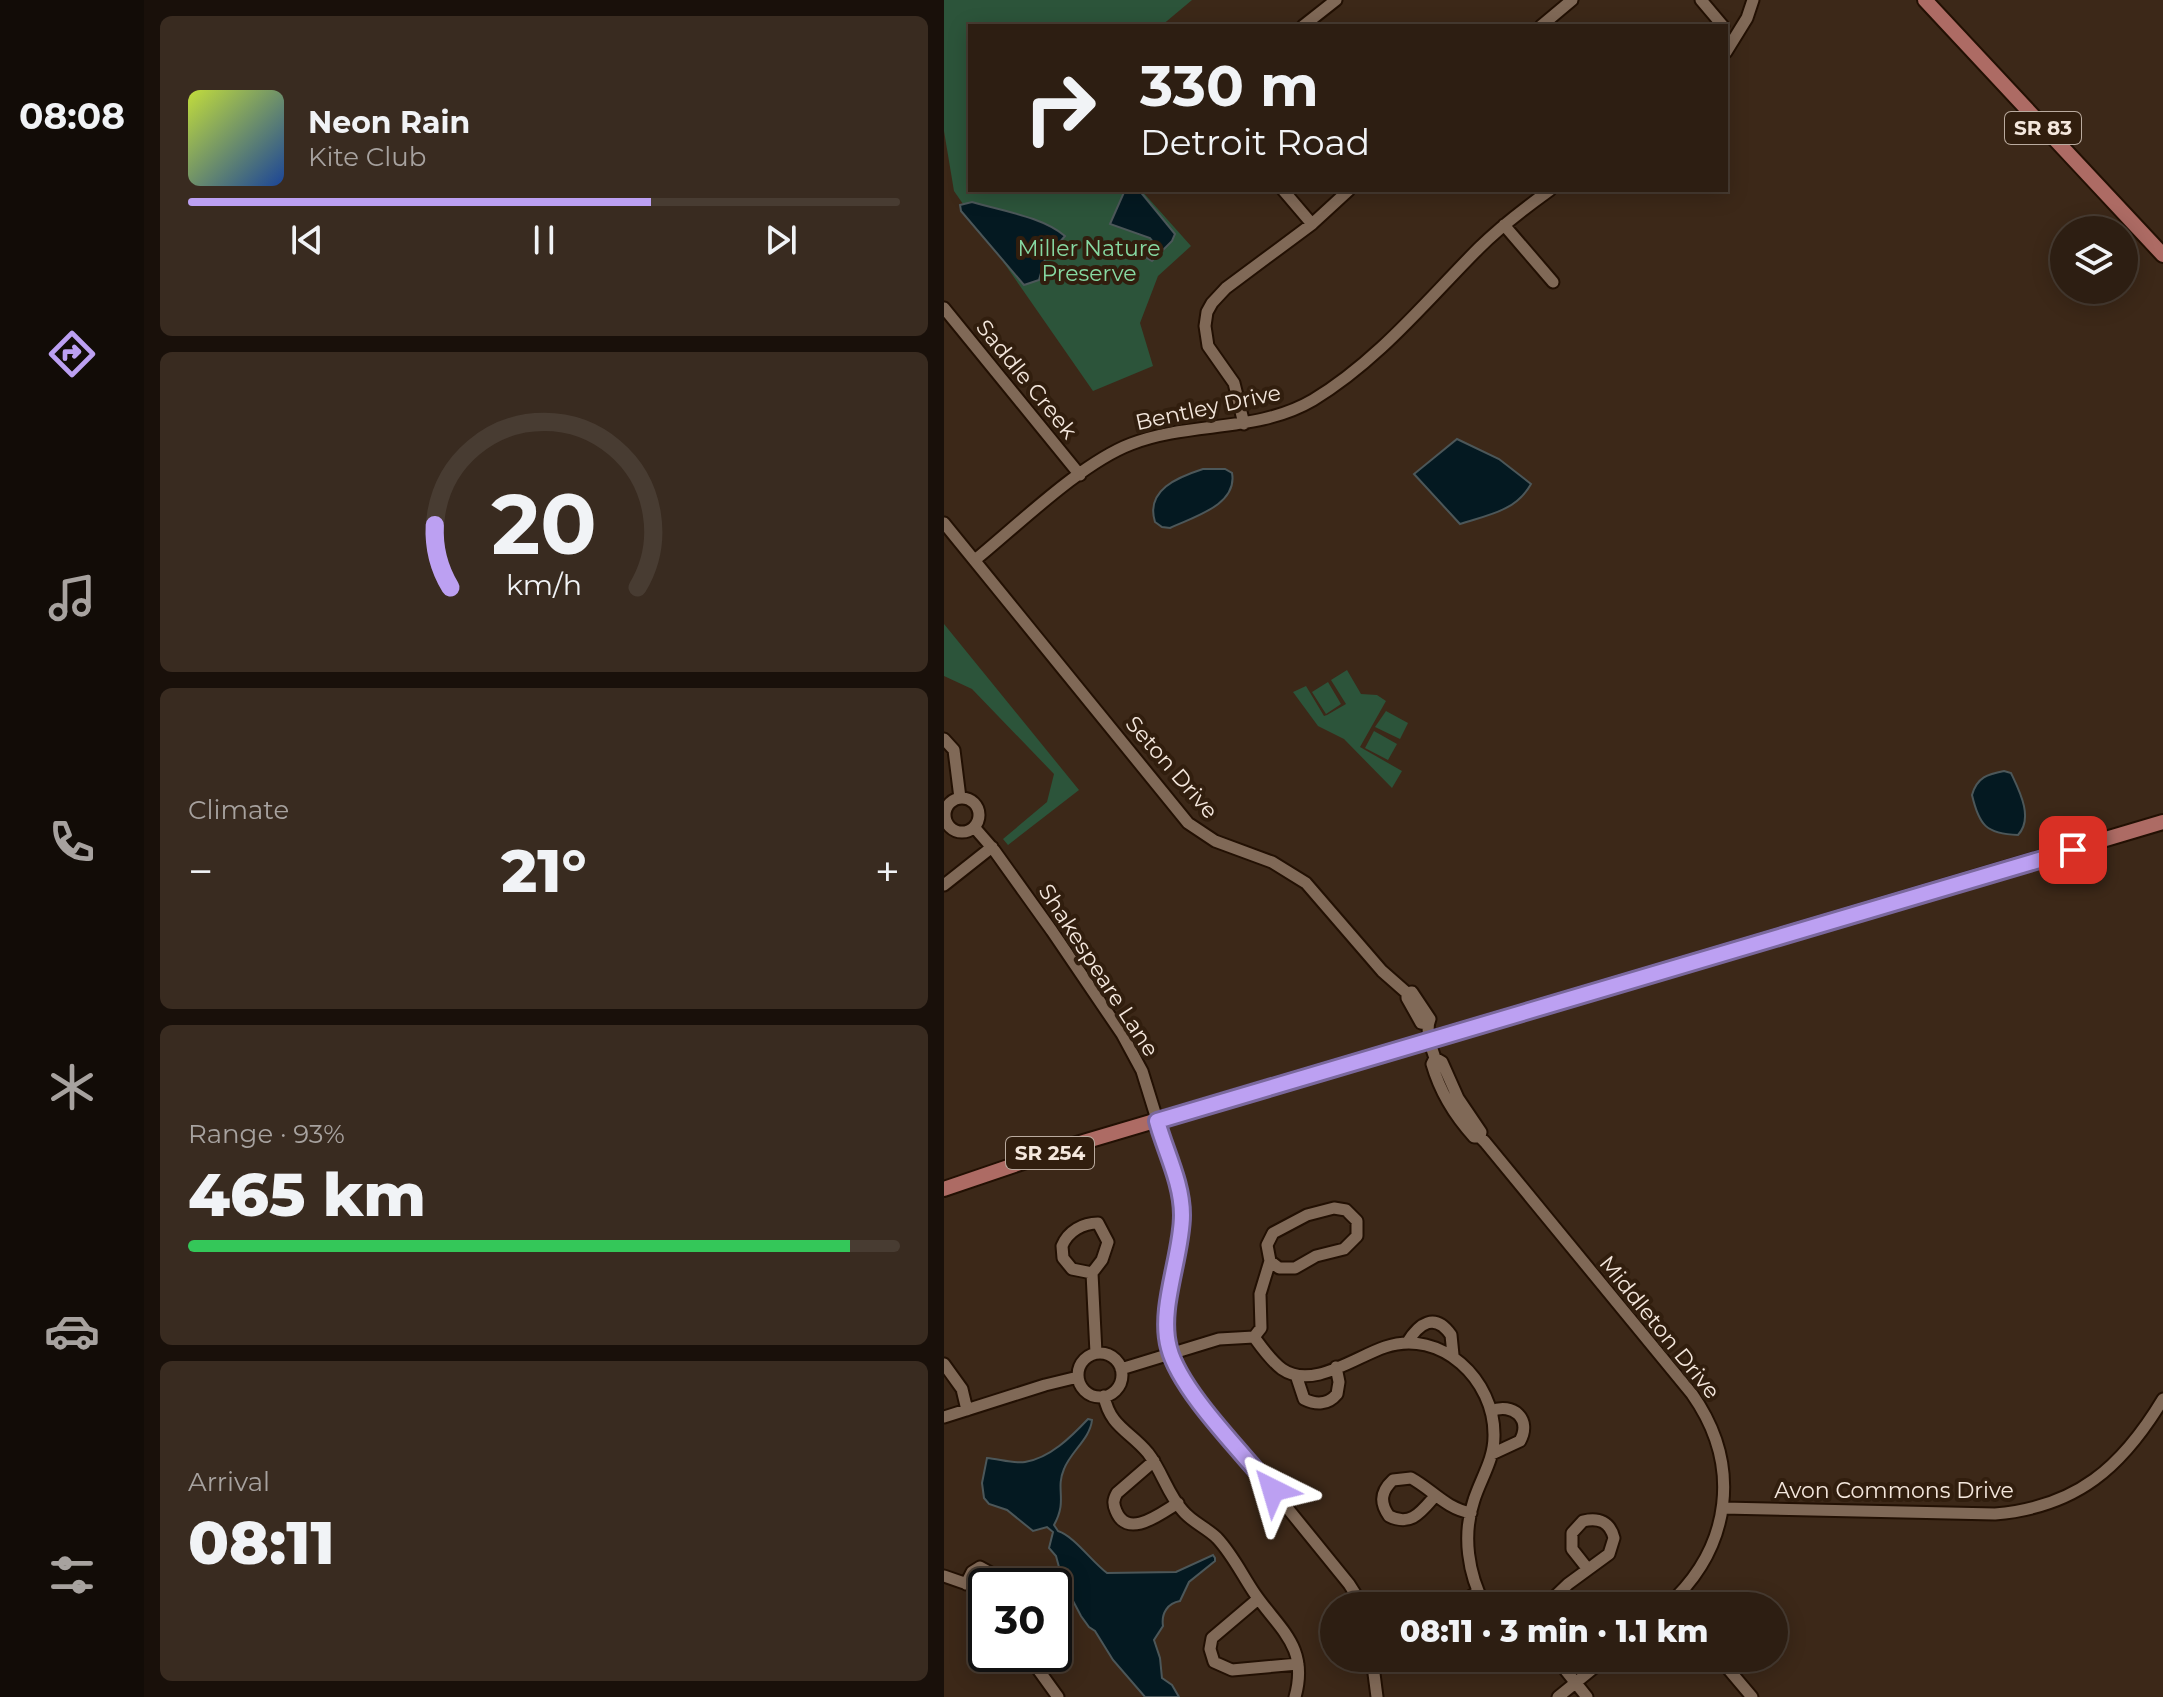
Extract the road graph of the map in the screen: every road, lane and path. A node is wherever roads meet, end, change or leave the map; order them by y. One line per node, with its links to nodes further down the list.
1 (1336, 0): 6 (street)
2 (1572, 0): 7 (street)
3 (1701, 0): 8 (street)
4 (1753, 0): 10 (street)
5 (1925, 0): 17 (main road, SR 83)
6 (1306, 24)
7 (1543, 24)
8 (1722, 24)
9 (1728, 32): 10 (street)
10 (1735, 40): 11 (street)
11 (1728, 49)
12 (1285, 192): 15 (street)
13 (1347, 192): 15 (street)
14 (1547, 192): 16 (street, Bentley Drive)
15 (1312, 224): 20 (street)
16 (1504, 225): 18 (street); 20 (street, Bentley Drive)
17 (2163, 255)
18 (1553, 282)
19 (944, 308): 21 (street, Saddle Creek)
20 (1244, 424): 21 (street, Bentley Drive)
21 (1080, 475): 23 (street, Bentley Drive)
22 (944, 523): 23 (street, Seton Drive)
23 (975, 560): 31 (street, Seton Drive)
24 (944, 739): 25 (street)
25 (960, 798): 26 (street, Shakespeare Lane); 28 (street, Shakespeare Lane)
26 (945, 812): 28 (street, Shakespeare Lane)
27 (2163, 822): 31 (main road, SR 254)
28 (974, 827): 29 (street, Shakespeare Lane)
29 (992, 847): 30 (street); 32 (street, Shakespeare Lane)
30 (944, 885)
31 (1428, 1032): 32 (main road, SR 254); 55 (street, Middleton Drive)
32 (1157, 1121): 33 (main road, SR 254); 39 (street, Shakespeare Lane)
33 (944, 1189)
34 (1270, 1261): 34 (street); 36 (street)
35 (1092, 1273): 35 (street); 38 (street)
36 (1254, 1337): 39 (street); 44 (street)
37 (1407, 1343): 40 (street); 40 (street); 42 (street)
38 (1096, 1353): 43 (street); 45 (street)
39 (1171, 1354): 43 (street); 61 (street, Shakespeare Lane)
40 (1453, 1355): 49 (street)
41 (944, 1364): 48 (street)
42 (1336, 1367): 44 (street); 44 (street)
43 (1121, 1369): 46 (street)
44 (1296, 1375)
45 (1078, 1377): 46 (street); 48 (street)
46 (1104, 1396): 52 (street)
47 (2163, 1399): 55 (street, Avon Commons Drive)
48 (967, 1410): 50 (street)
49 (1491, 1411): 51 (street); 51 (street)
50 (944, 1417)
51 (1492, 1454): 56 (street)
52 (1154, 1461): 54 (street); 54 (street)
53 (1435, 1496): 53 (street); 56 (street)
54 (1178, 1503): 65 (street)
55 (1723, 1508): 64 (street, Middleton Drive)
56 (1471, 1513): 62 (street)
57 (1587, 1568): 57 (street); 63 (street)
58 (944, 1576): 60 (street)
59 (968, 1580): 60 (street)
60 (966, 1584)
61 (1354, 1592)
62 (1478, 1592)
63 (1560, 1592)
64 (1682, 1592)
65 (1258, 1599): 66 (street); 66 (street)
66 (1298, 1664): 74 (street)
67 (1040, 1672): 73 (street)
68 (1374, 1672): 75 (street)
69 (1567, 1672): 72 (street)
70 (1589, 1672): 72 (street)
71 (1731, 1672): 78 (street)
72 (1576, 1683): 76 (street); 77 (street)
73 (1058, 1697)
74 (1295, 1697)
75 (1377, 1697)
76 (1558, 1697)
77 (1587, 1697)
78 (1752, 1697)

